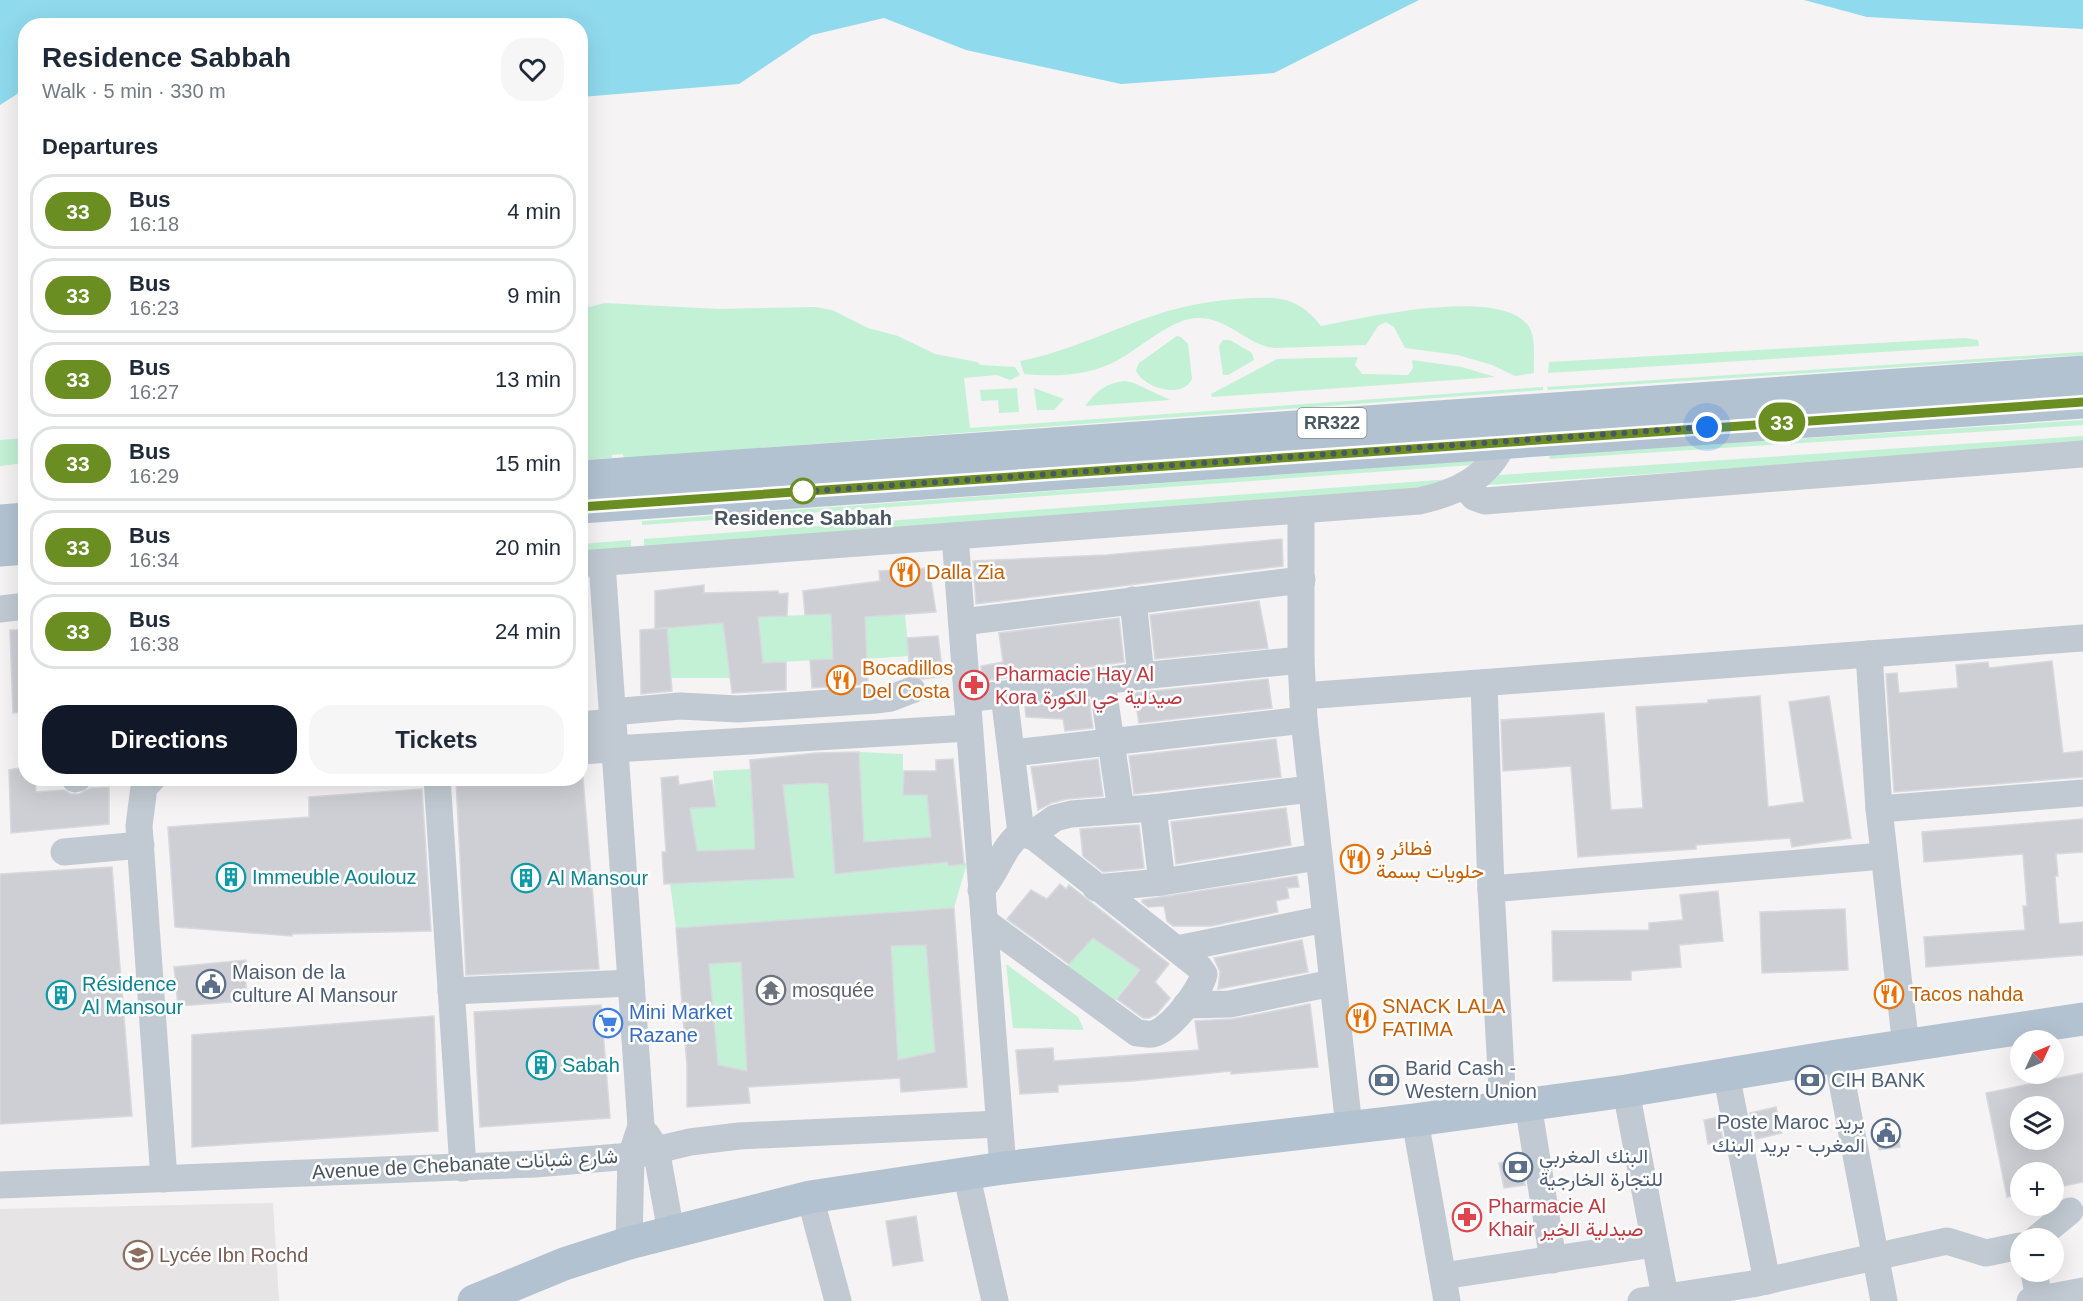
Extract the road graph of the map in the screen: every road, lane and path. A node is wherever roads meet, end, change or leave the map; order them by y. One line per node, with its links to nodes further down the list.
1 (2083, 372): 5 (main road, RR322)
2 (2083, 402): 3 (main road, RR322)
3 (1504, 441): 6 (street); 7 (main road, RR322)
4 (2083, 454): 6 (street)
5 (588, 476)
6 (1464, 486): 8 (street)
7 (588, 506)
8 (1301, 510): 11 (street); 15 (street)
9 (18, 520): 10 (main road)
10 (0, 521)
11 (955, 536): 14 (street); 19 (street)
12 (18, 549): 13 (main road)
13 (0, 550)
14 (591, 564): 30 (street)
15 (1302, 580): 16 (street); 22 (street)
16 (1133, 600): 19 (street); 23 (street)
17 (18, 607): 18 (street)
18 (0, 609)
19 (962, 622): 28 (street)
20 (2083, 638): 21 (street)
21 (1869, 654): 25 (street); 42 (street)
22 (1301, 660): 23 (street); 29 (street)
23 (1141, 676): 24 (street)
24 (1102, 681): 27 (street); 33 (street)
25 (1484, 682): 29 (street); 51 (street)
26 (912, 690): 30 (street)
27 (1005, 695): 28 (street); 36 (street)
28 (967, 699): 32 (street)
29 (1304, 708): 33 (street); 39 (street)
30 (612, 717): 31 (street); 34 (street)
31 (588, 722)
32 (969, 728): 34 (street); 52 (street)
33 (1111, 742): 36 (street); 43 (street)
34 (615, 750): 35 (street); 56 (street)
35 (588, 751)
36 (1012, 753): 44 (street)
37 (146, 786): 45 (street)
38 (438, 786): 58 (street)
39 (1310, 789): 41 (street); 48 (street)
40 (2083, 793): 42 (street)
41 (1153, 808): 43 (street); 49 (street)
42 (1879, 809): 47 (street)
43 (1121, 810): 44 (street)
44 (1027, 835): 50 (street); 52 (street)
45 (141, 845): 46 (street); 73 (street)
46 (64, 852)
47 (1883, 856): 51 (street); 61 (street)
48 (1318, 857): 49 (street); 53 (street)
49 (1162, 882): 50 (street)
50 (1096, 888): 55 (street)
51 (1491, 889): 65 (street)
52 (981, 890): 54 (street)
53 (1325, 919): 55 (street); 57 (street)
54 (985, 922): 59 (street); 67 (street)
55 (1177, 949): 59 (street)
56 (631, 983): 58 (street); 69 (street)
57 (1332, 983): 59 (street); 68 (street)
58 (451, 991): 70 (street)
59 (1186, 1005)
60 (2083, 1019): 61 (main road)
61 (1906, 1047): 62 (main road)
62 (1837, 1056): 63 (main road); 82 (street)
63 (1726, 1074): 64 (main road); 86 (street)
64 (1626, 1091): 65 (main road); 80 (street)
65 (1516, 1106): 66 (main road); 83 (street)
66 (1415, 1120): 68 (main road); 85 (street)
67 (999, 1124): 69 (street, Avenue de Chebanate شارع شبانات); 71 (street)
68 (1349, 1127): 71 (main road)
69 (644, 1152): 70 (street, Avenue de Chebanate شارع شبانات); 78 (street); 79 (street)
70 (463, 1168): 73 (street, Avenue de Chebanate شارع شبانات)
71 (1003, 1168): 72 (main road)
72 (966, 1173): 75 (main road); 92 (street)
73 (164, 1179): 74 (street, Avenue de Chebanate شارع شبانات)
74 (0, 1185)
75 (810, 1197): 78 (main road); 91 (street)
76 (2070, 1211): 77 (street)
77 (2049, 1228)
78 (671, 1232): 79 (main road)
79 (629, 1243): 90 (main road)
80 (1654, 1244): 83 (street); 88 (street)
81 (2010, 1248): 82 (street)
82 (1875, 1257): 86 (street); 93 (street)
83 (1553, 1260): 85 (street)
84 (2034, 1282): 89 (street)
85 (1445, 1288)
86 (1758, 1289): 88 (street)
87 (2083, 1291): 89 (street)
88 (1653, 1299)
89 (2035, 1300)
90 (474, 1301)
91 (838, 1301)
92 (996, 1301)
93 (1884, 1301)

